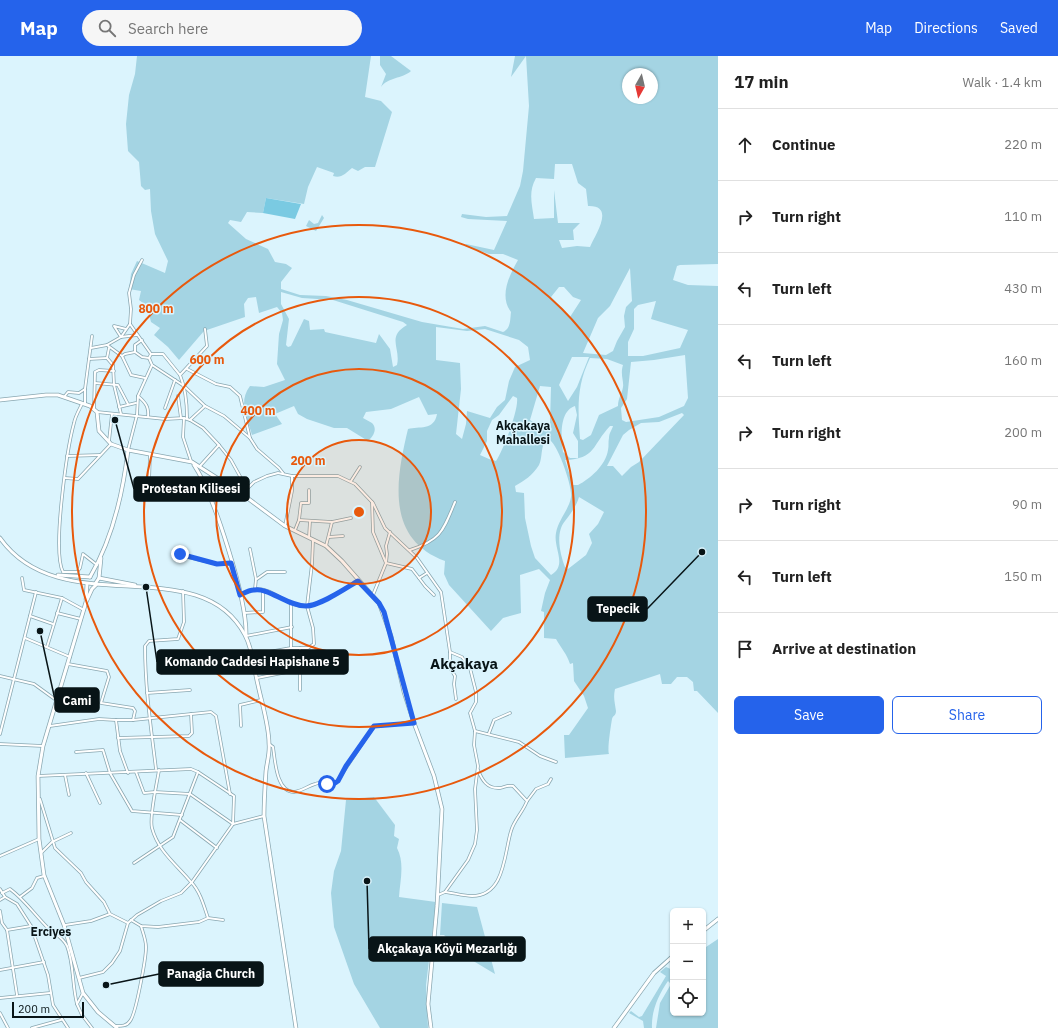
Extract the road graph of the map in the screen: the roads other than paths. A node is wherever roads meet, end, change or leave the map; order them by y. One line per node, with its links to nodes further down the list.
1 (142, 260): 2 (street)
2 (130, 324): 3 (street); 5 (street)
3 (126, 329): 7 (street); 7 (street)
4 (205, 329): 19 (street)
5 (137, 335): 7 (street); 8 (street)
6 (92, 336): 10 (street)
7 (121, 337): 9 (street)
8 (142, 340): 12 (street); 13 (street)
9 (107, 345): 10 (street); 11 (street)
10 (91, 348): 17 (street)
11 (109, 348): 14 (street); 15 (street)
12 (135, 352): 14 (street); 16 (street)
13 (151, 354): 16 (street); 21 (street)
14 (122, 356): 22 (street)
15 (107, 358): 17 (street); 20 (street)
16 (149, 358): 18 (street)
17 (89, 359): 27 (street)
18 (152, 365): 22 (street); 23 (street)
19 (187, 369): 21 (street); 47 (street)
20 (114, 371): 24 (street); 25 (street)
21 (180, 375): 26 (street)
22 (145, 378): 28 (street)
23 (175, 380): 26 (street); 38 (street)
24 (95, 383): 25 (street); 37 (street)
25 (114, 385): 34 (street); 36 (street)
26 (184, 386): 35 (street); 45 (street)
27 (85, 389): 30 (street); 32 (street)
28 (138, 396): 33 (street); 43 (street)
29 (178, 396): 44 (street)
30 (64, 397): 31 (street); 32 (street)
31 (0, 400)
32 (84, 403): 37 (street); 53 (street)
33 (136, 403): 34 (street); 42 (street)
34 (128, 404): 36 (street)
35 (204, 406): 46 (street); 47 (street)
36 (119, 407): 41 (street)
37 (94, 408): 39 (street)
38 (165, 408)
39 (97, 412): 40 (street); 48 (street)
40 (112, 414): 41 (street); 48 (street)
41 (121, 414): 42 (street)
42 (137, 416): 43 (street); 50 (street)
43 (148, 417): 44 (street)
44 (182, 418): 45 (street); 54 (street)
45 (187, 418): 46 (street)
46 (190, 420): 49 (street)
47 (250, 438): 57 (street)
48 (110, 443): 50 (street); 52 (street)
49 (219, 445): 56 (street); 62 (street)
50 (128, 450): 51 (street); 82 (street)
51 (150, 454): 54 (street); 61 (street)
52 (100, 455): 53 (street); 59 (street)
53 (67, 456): 59 (street)
54 (192, 462): 56 (street); 84 (street)
55 (360, 467): 60 (street)
56 (199, 468): 64 (street)
57 (283, 473): 58 (street); 62 (street)
58 (292, 476): 60 (street); 71 (street)
59 (65, 478): 86 (street)
60 (351, 481): 65 (street)
61 (149, 483)
62 (247, 489): 64 (street)
63 (309, 490): 68 (street)
64 (242, 494): 71 (street)
65 (372, 500): 73 (street); 85 (street)
66 (455, 502): 81 (street)
67 (351, 518): 70 (street)
68 (299, 520): 69 (street); 72 (street)
69 (310, 521): 70 (street); 75 (street)
70 (332, 522): 76 (street)
71 (286, 526): 72 (street)
72 (295, 531): 75 (street)
73 (390, 532): 81 (street); 85 (street)
74 (344, 536): 76 (street)
75 (308, 537): 78 (street)
76 (329, 537): 79 (street)
77 (0, 538): 89 (street)
78 (313, 539): 79 (street); 111 (street)
79 (326, 546): 95 (street)
80 (250, 548): 94 (street)
81 (410, 550): 88 (street)
82 (102, 554): 86 (street); 93 (street)
83 (176, 554): 84 (street)
84 (231, 563): 104 (street)
85 (386, 563): 92 (street); 105 (street)
86 (97, 565): 90 (street)
87 (285, 572): 94 (street)
88 (427, 573): 92 (street); 124 (street)
89 (47, 574): 90 (street); 96 (street)
90 (91, 577): 93 (street); 96 (street)
91 (22, 578): 102 (street)
92 (419, 578): 106 (street)
93 (98, 579): 97 (street); 98 (street)
94 (256, 579): 99 (street)
95 (358, 581): 105 (street); 111 (street)
96 (89, 583): 97 (street); 108 (street)
97 (96, 585): 98 (street); 108 (street)
98 (146, 588): 101 (street)
99 (255, 589): 100 (street); 104 (street)
100 (263, 590): 110 (street); 114 (street)
101 (183, 591): 103 (street); 109 (street)
102 (36, 592): 107 (street); 115 (street)
103 (190, 593): 109 (street); 119 (street)
104 (240, 595): 114 (street)
105 (373, 595): 143 (street)
106 (434, 595)
107 (62, 598): 112 (street); 113 (street)
108 (86, 602): 112 (street)
109 (184, 602): 134 (street)
110 (291, 604): 111 (street); 118 (street)
111 (307, 606): 123 (street)
112 (84, 610): 116 (street)
113 (57, 612): 116 (street); 117 (street)
114 (243, 613): 119 (street)
115 (30, 616): 117 (street); 120 (street)
116 (81, 619): 126 (street)
117 (54, 624): 121 (street)
118 (292, 627): 119 (street); 122 (street)
119 (246, 636): 125 (street)
120 (25, 638): 121 (street); 131 (street)
121 (47, 647): 126 (street)
122 (291, 648): 123 (street); 125 (street)
123 (300, 648): 133 (street)
124 (450, 652): 135 (street); 146 (street)
125 (252, 655): 130 (street)
126 (70, 657): 127 (street)
127 (68, 664): 137 (street); 142 (street)
128 (287, 672): 130 (street)
129 (0, 676): 131 (street)
130 (256, 678): 136 (street)
131 (14, 679): 137 (street); 147 (street)
132 (190, 690): 134 (street)
133 (300, 690)
134 (147, 693): 140 (street)
135 (456, 699)
136 (261, 700): 145 (street); 152 (street)
137 (58, 701): 144 (street)
138 (510, 713): 148 (street)
139 (191, 714): 140 (street); 149 (street); 171 (street)
140 (150, 719): 142 (street); 149 (street)
141 (116, 720): 142 (street); 144 (street); 150 (street)
142 (133, 720)
143 (414, 723): 152 (street); 193 (street)
144 (50, 726): 153 (street)
145 (241, 726)
146 (475, 731): 148 (street); 156 (street)
147 (0, 734)
148 (489, 734): 155 (street)
149 (152, 737): 150 (street); 157 (street)
150 (118, 738): 158 (street)
151 (0, 744): 153 (street)
152 (269, 744): 177 (street)
153 (43, 746): 164 (street)
154 (76, 752): 162 (street)
155 (556, 762)
156 (478, 769): 166 (street); 167 (street)
157 (157, 770): 159 (street); 160 (street); 168 (street)
158 (128, 772): 159 (street); 162 (street)
159 (136, 772): 168 (street)
160 (198, 772): 170 (street); 171 (street)
161 (86, 773): 162 (street); 163 (street); 174 (street)
162 (110, 774): 175 (street)
163 (65, 775): 164 (street); 172 (street)
164 (38, 776): 169 (street)
165 (551, 779): 173 (street)
166 (476, 781): 167 (street); 191 (street)
167 (483, 781): 173 (street)
168 (156, 792): 170 (street); 175 (street)
169 (38, 794): 181 (street); 182 (street)
170 (190, 794): 176 (street); 179 (street)
171 (230, 794): 179 (street)
172 (69, 795)
173 (527, 801): 191 (street)
174 (100, 803)
175 (152, 813): 176 (street); 183 (street)
176 (182, 815): 178 (street)
177 (264, 816): 179 (street); 228 (street)
178 (180, 820): 183 (street); 184 (street)
179 (233, 824): 184 (street)
180 (71, 833): 182 (street)
181 (39, 839): 185 (street); 186 (street)
182 (52, 842): 185 (street); 198 (street)
183 (160, 847): 187 (street); 189 (street)
184 (217, 848): 189 (street)
185 (40, 854): 188 (street)
186 (0, 856)
187 (134, 863)
188 (44, 875): 195 (street); 205 (street)
189 (192, 882): 199 (street); 201 (street)
190 (0, 890): 192 (street)
191 (445, 892): 193 (street)
192 (2, 893): 194 (street); 195 (street)
193 (437, 895): 229 (street)
194 (5, 897): 196 (street); 206 (street)
195 (20, 897): 210 (street)
196 (0, 900)
197 (0, 911): 203 (street)
198 (110, 914): 204 (street); 205 (street)
199 (208, 918): 202 (street); 207 (street)
200 (718, 919): 208 (street)
201 (131, 920): 204 (street); 207 (street)
202 (223, 920)
203 (1, 923): 209 (street)
204 (128, 923): 215 (street)
205 (64, 925): 210 (street)
206 (31, 926): 209 (street); 212 (street)
207 (141, 926): 223 (street)
208 (706, 929)
209 (7, 930): 213 (street)
210 (68, 945): 215 (street); 220 (street)
211 (670, 959): 230 (street)
212 (44, 962): 213 (street); 216 (street)
213 (13, 966): 214 (street); 218 (street)
214 (0, 970)
215 (80, 978): 217 (street)
216 (50, 993): 218 (street); 222 (street)
217 (83, 993): 220 (street); 223 (street)
218 (17, 995): 219 (street)
219 (0, 998)
220 (77, 1004): 227 (street)
221 (0, 1013): 224 (street)
222 (61, 1020): 225 (street); 226 (street)
223 (116, 1027)
224 (8, 1028)
225 (32, 1028)
226 (68, 1028)
227 (92, 1028)
228 (296, 1028)
229 (431, 1028)
230 (614, 1028)

